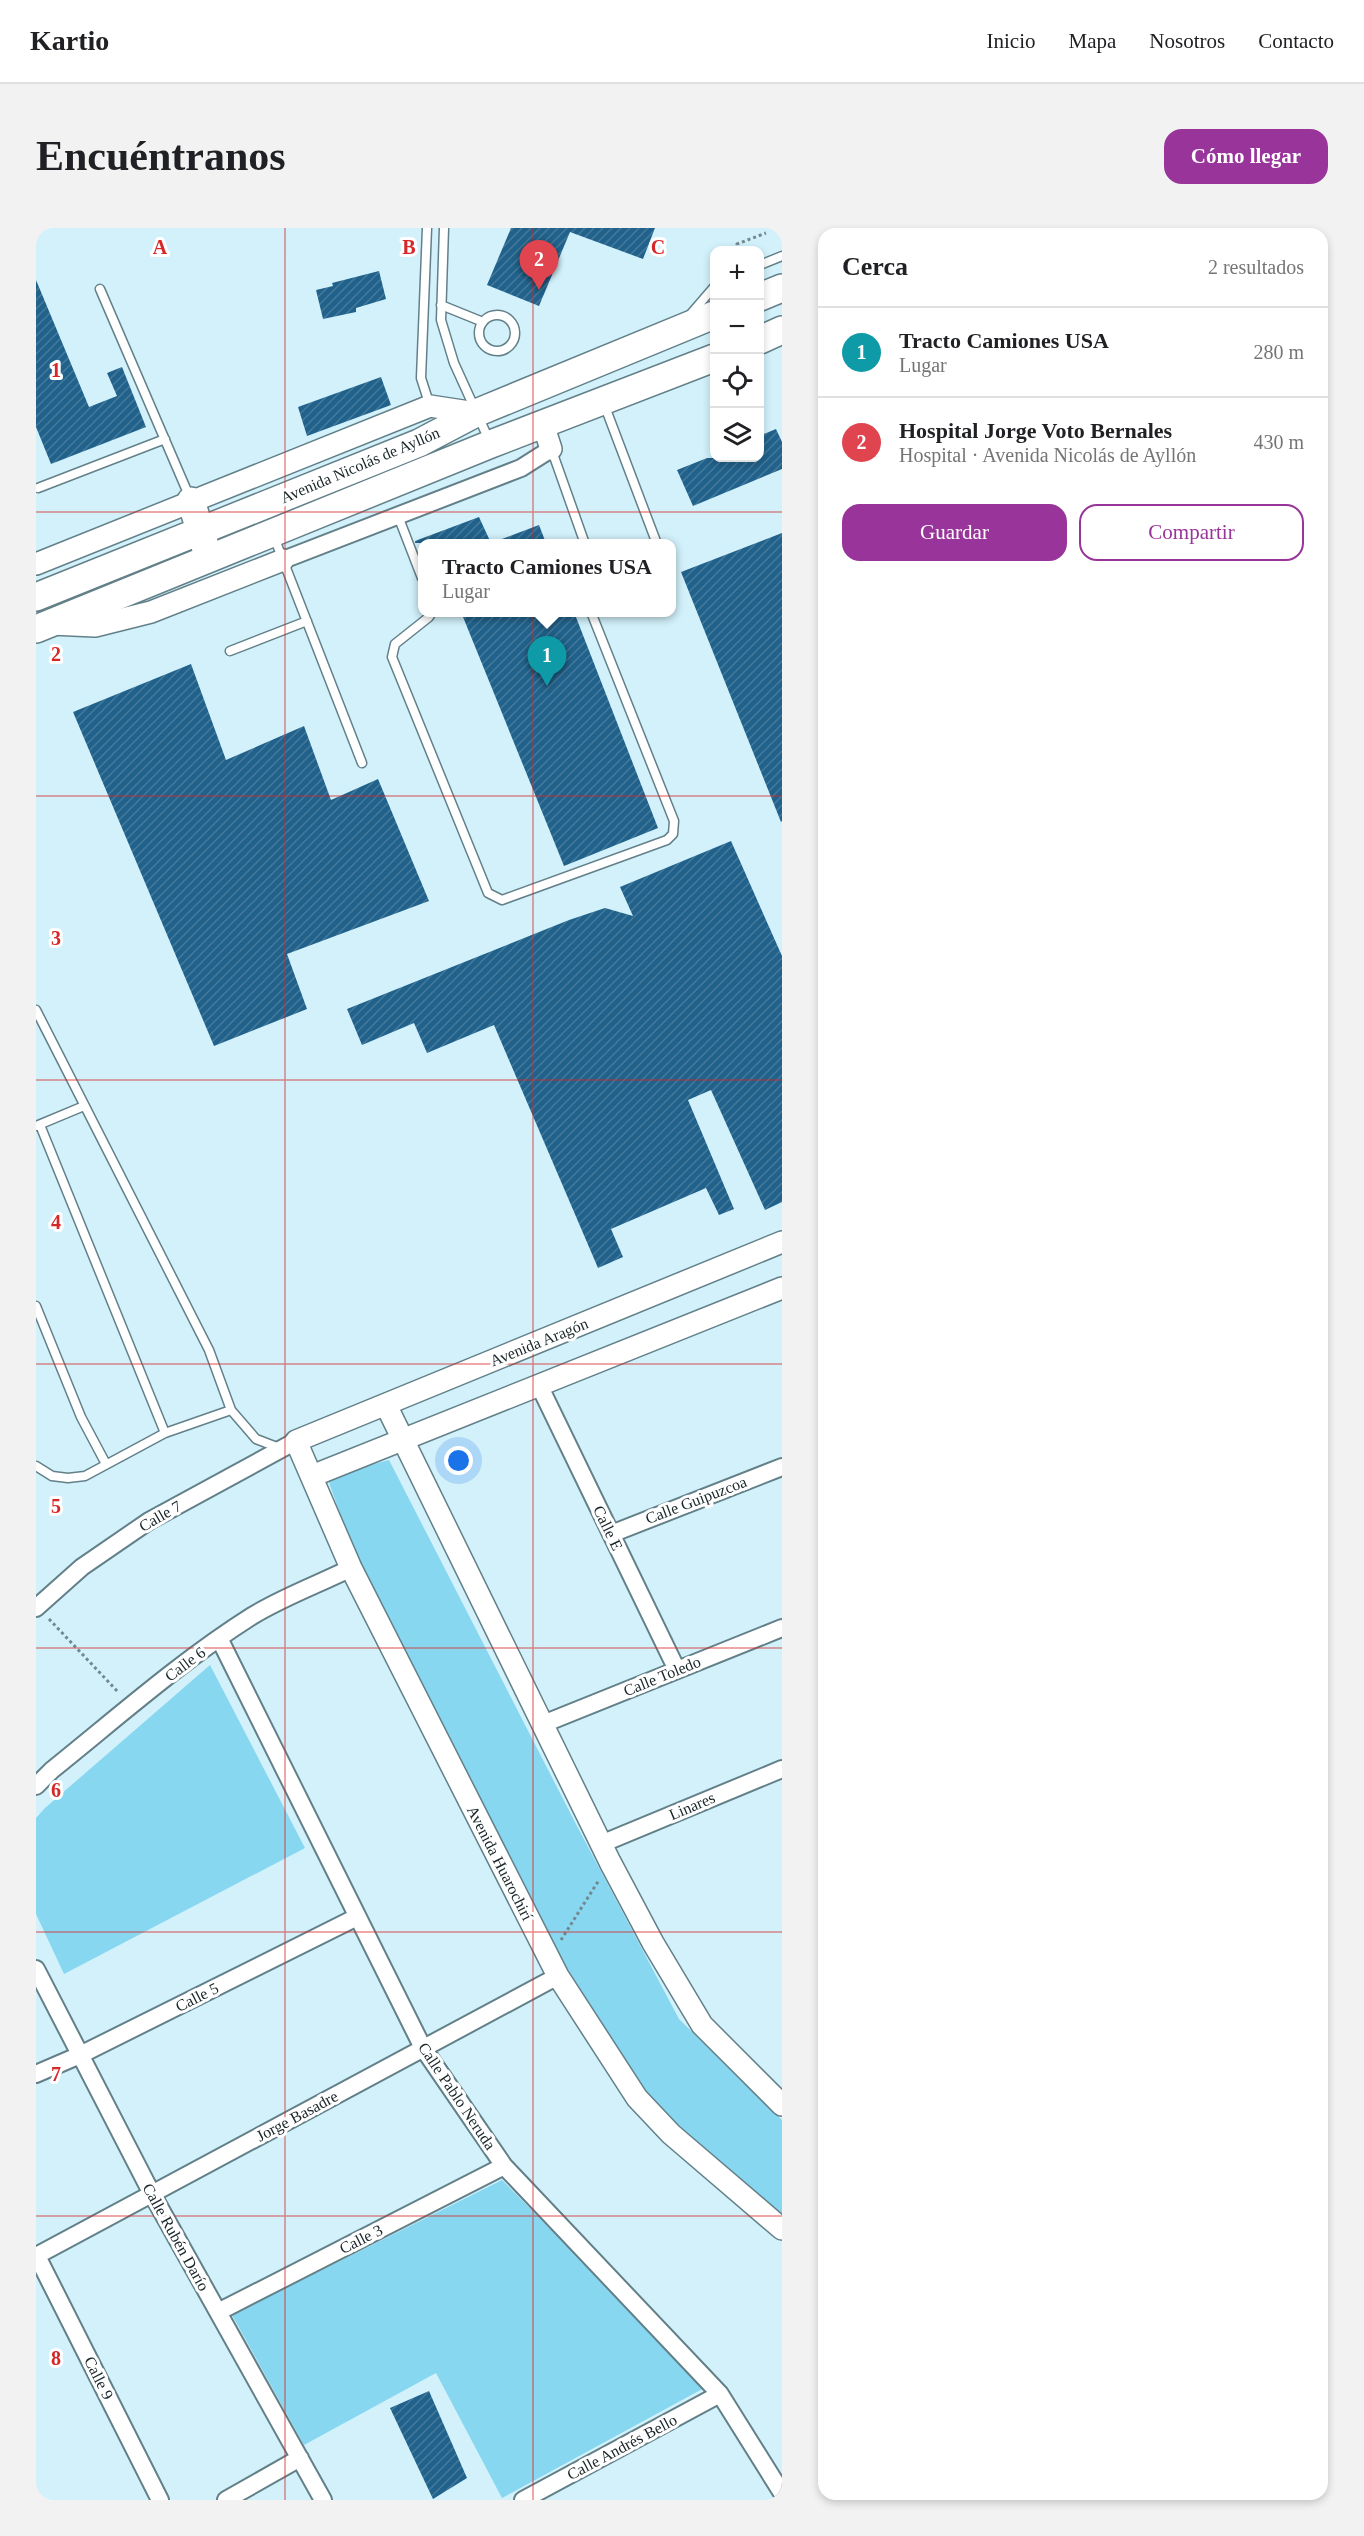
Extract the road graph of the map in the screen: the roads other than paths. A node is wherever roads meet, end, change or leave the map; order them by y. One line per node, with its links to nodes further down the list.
1 (427, 228): 17 (lane)
2 (444, 228): 9 (lane)
3 (782, 256): 4 (lane)
4 (764, 263)
5 (782, 288): 8 (main road)
6 (100, 289): 20 (lane)
7 (710, 292): 12 (lane)
8 (764, 295)
9 (441, 305): 11 (lane); 18 (lane)
10 (710, 317): 12 (main road, Avenida Nicolás de Ayllón)
11 (483, 322): 11 (lane)
12 (678, 330): 18 (main road, Avenida Nicolás de Ayllón)
13 (782, 330): 14 (main road)
14 (764, 338)
15 (710, 360): 16 (main road, Avenida Nicolás de Ayllón)
16 (602, 400): 19 (main road, Avenida Nicolás de Ayllón); 29 (lane)
17 (430, 406): 18 (street); 24 (street, Avenida Nicolás de Ayllón)
18 (476, 413): 21 (lane); 26 (main road, Avenida Nicolás de Ayllón)
19 (543, 423): 21 (main road, Avenida Nicolás de Ayllón); 22 (street)
20 (165, 439): 23 (lane); 24 (lane)
21 (490, 444): 27 (main road, Avenida Nicolás de Ayllón)
22 (551, 449): 25 (street, Avenida Nicolás de Ayllón); 28 (lane)
23 (38, 488)
24 (191, 501): 26 (main road); 32 (street, Avenida Nicolás de Ayllón)
25 (398, 516): 31 (street, Avenida Nicolás de Ayllón); 33 (lane)
26 (200, 531): 30 (main road); 34 (main road, Avenida Nicolás de Ayllón)
27 (273, 532): 30 (main road, Avenida Nicolás de Ayllón); 31 (lane)
28 (584, 539)
29 (655, 539)
30 (209, 558): 38 (main road, Avenida Nicolás de Ayllón)
31 (283, 560): 37 (lane); 38 (street, Avenida Nicolás de Ayllón)
32 (36, 564)
33 (418, 566)
34 (36, 597)
35 (429, 617): 36 (lane)
36 (593, 617)
37 (307, 621): 39 (lane); 40 (lane)
38 (42, 626)
39 (230, 651)
40 (363, 763)
41 (36, 1010): 42 (lane)
42 (84, 1106): 43 (lane); 49 (lane)
43 (38, 1126): 50 (lane)
44 (782, 1242): 48 (street, Avenida Aragón)
45 (782, 1288): 47 (street)
46 (36, 1306): 53 (lane)
47 (539, 1385): 51 (street); 57 (street, Calle E)
48 (386, 1405): 51 (street); 52 (street, Avenida Aragón)
49 (231, 1410): 50 (lane); 52 (lane)
50 (165, 1433): 53 (lane)
51 (403, 1440): 56 (street); 63 (street)
52 (289, 1445): 56 (street, Avenida Huarochirí); 59 (street, Calle 7)
53 (106, 1464): 54 (lane)
54 (36, 1466)
55 (782, 1467): 57 (street, Calle Guipuzcoa)
56 (312, 1476): 58 (street, Avenida Huarochirí)
57 (611, 1534): 62 (street, Calle E)
58 (351, 1568): 61 (street, Calle 6); 68 (street, Avenida Huarochirí)
59 (37, 1608)
60 (782, 1628): 62 (street, Calle Toledo)
61 (219, 1638): 65 (street, Calle 6); 67 (street, Calle Pablo Neruda)
62 (677, 1670): 63 (street, Calle Toledo)
63 (543, 1724): 66 (street)
64 (782, 1769): 66 (street, Linares)
65 (36, 1786)
66 (606, 1853): 73 (street)
67 (357, 1917): 70 (street, Calle Pablo Neruda); 71 (street, Calle 5)
68 (553, 1968): 70 (street, Jorge Basadre); 76 (street, Avenida Huarochirí)
69 (36, 1969): 71 (street, Calle Rubén Darío)
70 (423, 2048): 74 (street, Calle Pablo Neruda); 75 (street, Jorge Basadre)
71 (80, 2055): 72 (street, Calle 5); 75 (street, Calle Rubén Darío)
72 (36, 2074)
73 (782, 2104)
74 (504, 2166): 78 (street, Calle 3); 79 (street, Calle Pablo Neruda)
75 (152, 2193): 77 (street, Jorge Basadre); 78 (street, Calle Rubén Darío)
76 (782, 2229)
77 (36, 2256): 82 (street, Calle 9)
78 (218, 2312): 80 (street, Calle Rubén Darío)
79 (720, 2394): 81 (street, Calle Pablo Neruda); 85 (street, Calle Andrés Bello)
80 (300, 2458): 83 (street); 84 (street, Calle Rubén Darío)
81 (782, 2493)
82 (160, 2500)
83 (226, 2500)
84 (323, 2500)
85 (523, 2500)

